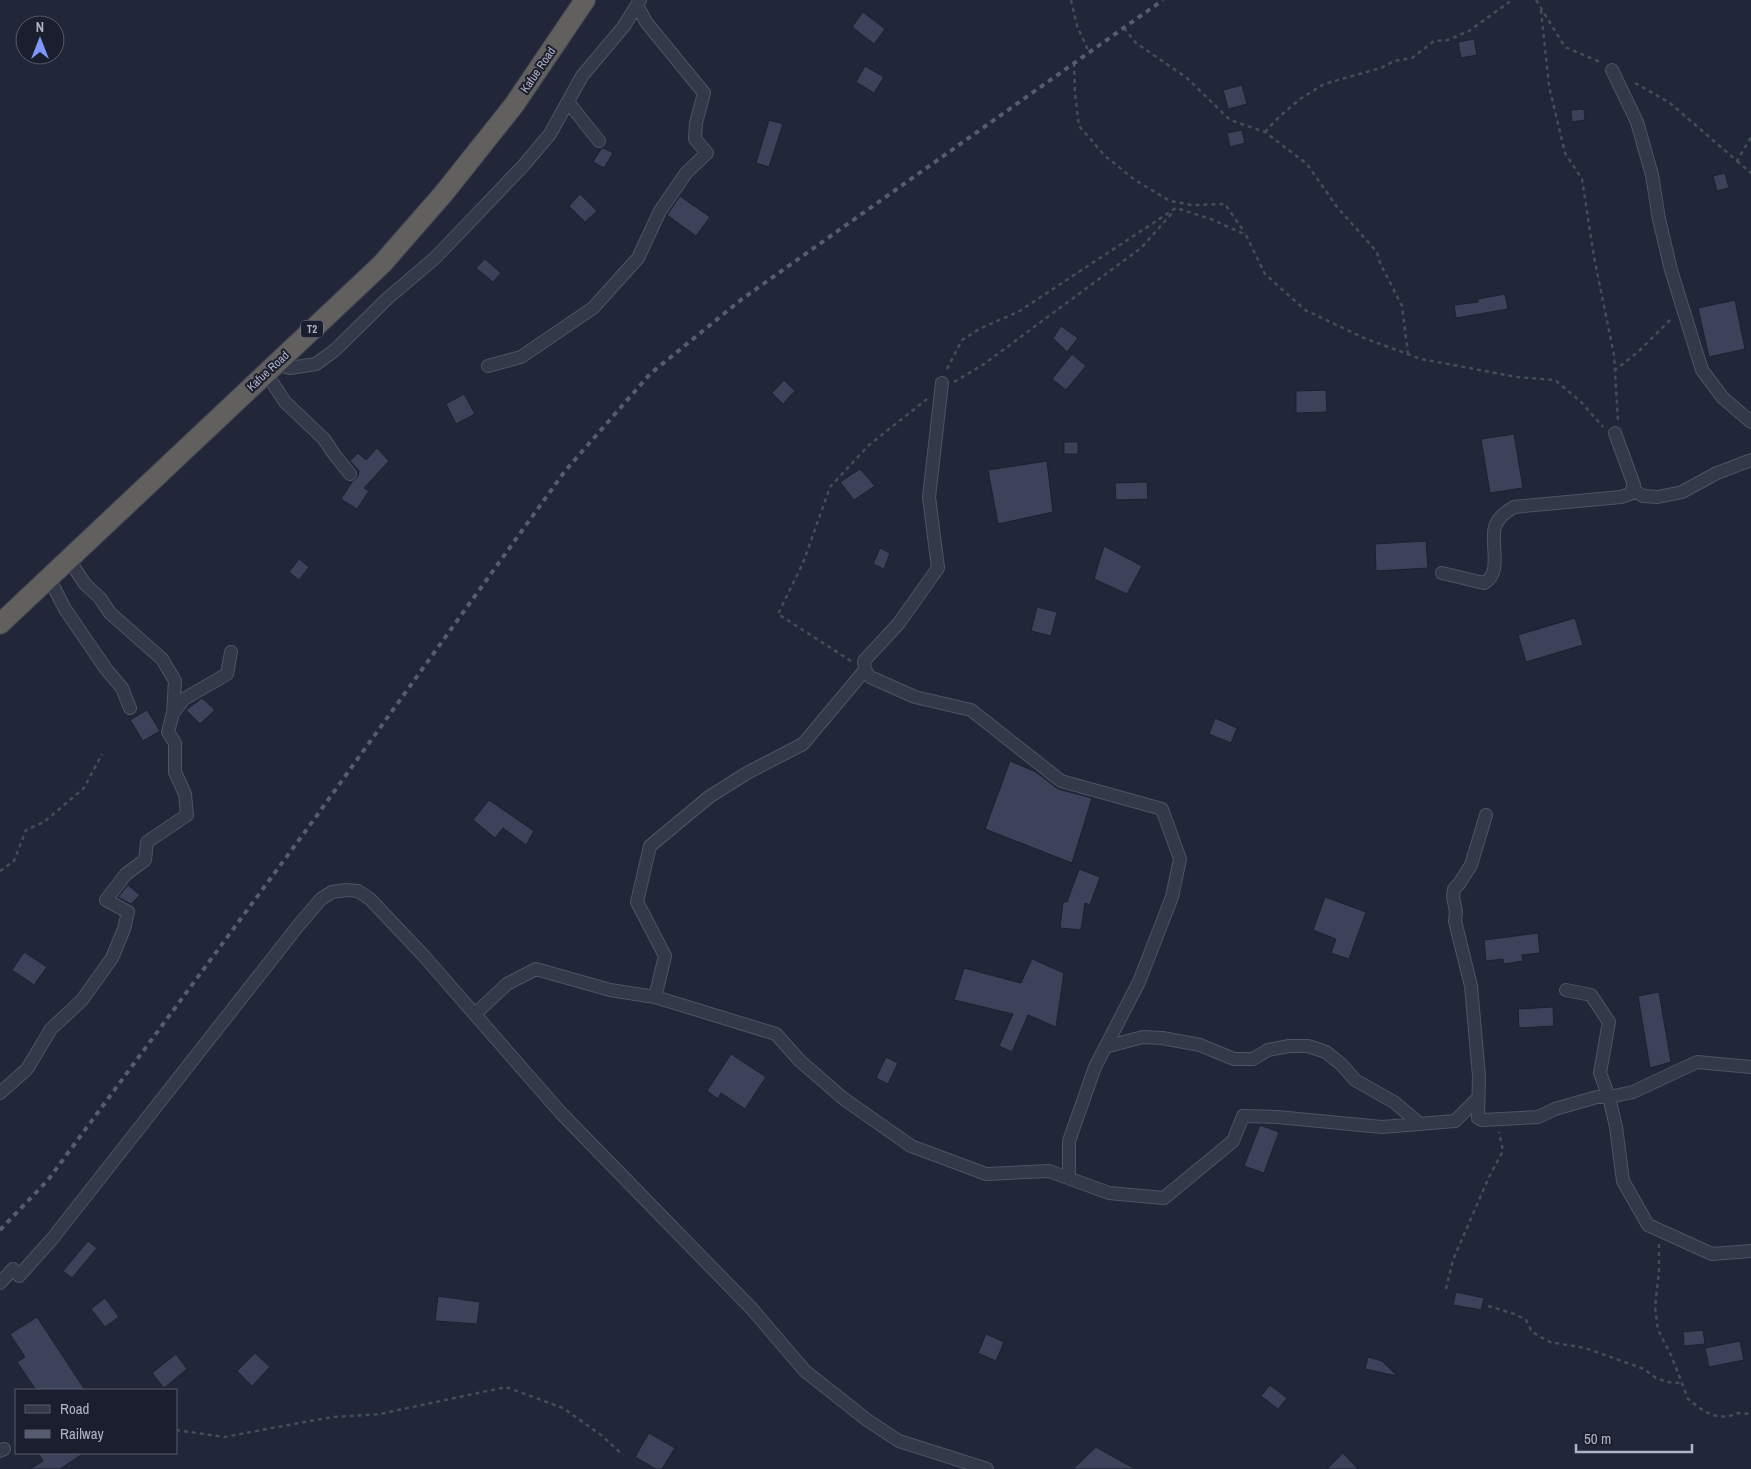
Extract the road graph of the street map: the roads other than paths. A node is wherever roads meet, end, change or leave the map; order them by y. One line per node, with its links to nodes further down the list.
1 (585, 0): 7 (highway, Kafue Road / T2)
2 (638, 3): 4 (street); 6 (street)
3 (1612, 70): 9 (street)
4 (568, 102): 5 (street); 7 (street)
5 (598, 141)
6 (488, 366)
7 (270, 369): 12 (street); 14 (highway, Kafue Road / T2)
8 (942, 384): 19 (street)
9 (1751, 422)
10 (1615, 433): 13 (street)
11 (1751, 460): 13 (street)
12 (350, 474)
13 (1633, 490): 15 (street)
14 (69, 560): 16 (highway, Kafue Road / T2); 21 (street)
15 (1442, 573)
16 (49, 578): 17 (highway, Kafue Road / T2); 20 (street)
17 (0, 624)
18 (231, 652): 21 (street)
19 (864, 670): 24 (street); 26 (street)
20 (130, 708)
21 (173, 712): 28 (street)
22 (1486, 815): 30 (street)
23 (1566, 990): 29 (street)
24 (655, 997): 25 (street); 32 (street)
25 (475, 1014): 34 (street); 35 (street)
26 (1105, 1047): 31 (street); 32 (street)
27 (1751, 1067): 29 (street)
28 (0, 1093)
29 (1609, 1097): 30 (street); 33 (street)
30 (1478, 1098): 31 (street)
31 (1420, 1124): 32 (street)
32 (1069, 1178)
33 (1751, 1251)
34 (0, 1283)
35 (987, 1469)

